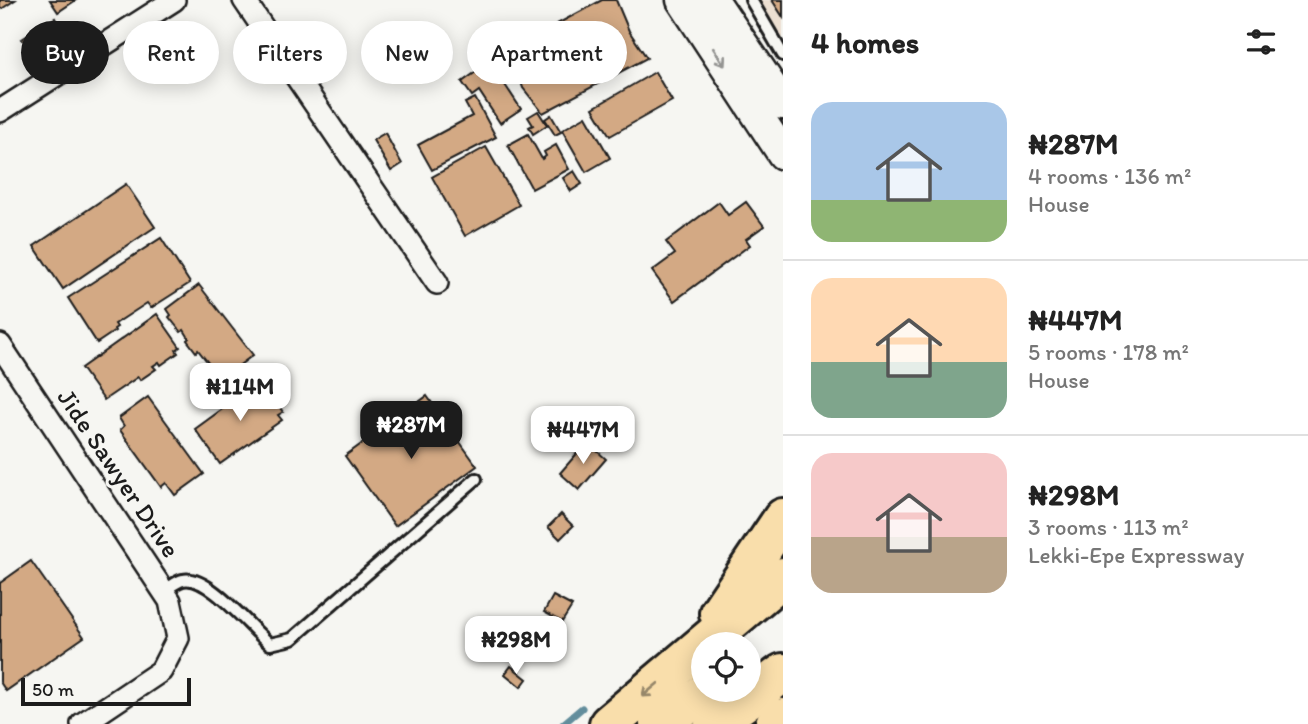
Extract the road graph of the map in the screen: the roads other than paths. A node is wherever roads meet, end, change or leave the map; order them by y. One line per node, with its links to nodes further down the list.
1 (174, 0): 8 (street)
2 (244, 0): 10 (street)
3 (682, 0): 9 (main road, one-way to 9)
4 (713, 0): 7 (main road)
5 (751, 0): 6 (lane)
6 (783, 55)
7 (783, 104)
8 (0, 111)
9 (783, 154)
10 (437, 283)
11 (0, 345): 15 (street, Jide Sawyer Drive)
12 (476, 479): 15 (lane)
13 (783, 518): 16 (highway)
14 (783, 577): 16 (highway)
15 (163, 591): 21 (street, Jide Sawyer Drive)
16 (690, 654): 22 (highway, one-way to 22)
17 (783, 670): 18 (highway); 24 (highway)
18 (761, 672)
19 (691, 702): 23 (highway)
20 (783, 718): 25 (highway)
21 (82, 724)
22 (609, 724)
23 (659, 724)
24 (714, 724)
25 (775, 724)

